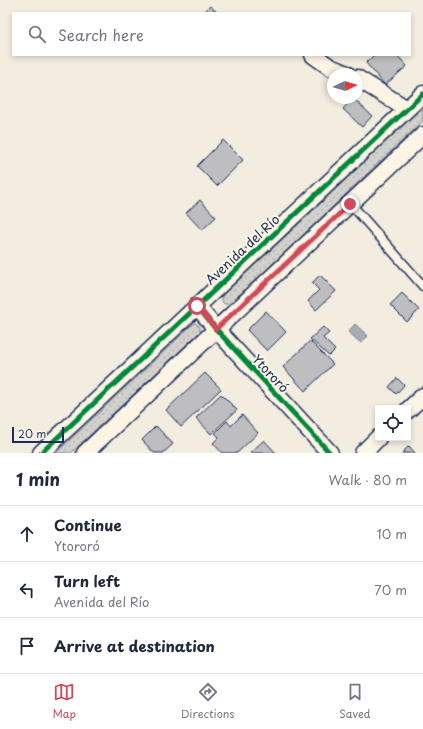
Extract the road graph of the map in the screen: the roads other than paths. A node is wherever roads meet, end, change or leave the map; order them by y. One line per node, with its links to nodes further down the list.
1 (314, 56): 2 (street)
2 (332, 68)
3 (363, 82): 5 (street)
4 (423, 94): 5 (street, Avenida del Río)
5 (406, 109): 9 (street, Avenida del Río)
6 (423, 135): 7 (street)
7 (350, 204): 8 (lane); 10 (street)
8 (423, 286)
9 (197, 306): 10 (street, Ytororó); 14 (street, Avenida del Río)
10 (216, 329): 15 (street); 16 (street, Ytororó)
11 (423, 396): 12 (street)
12 (411, 407)
13 (375, 441): 17 (street)
14 (41, 453)
15 (85, 453)
16 (330, 453)
17 (363, 453)

